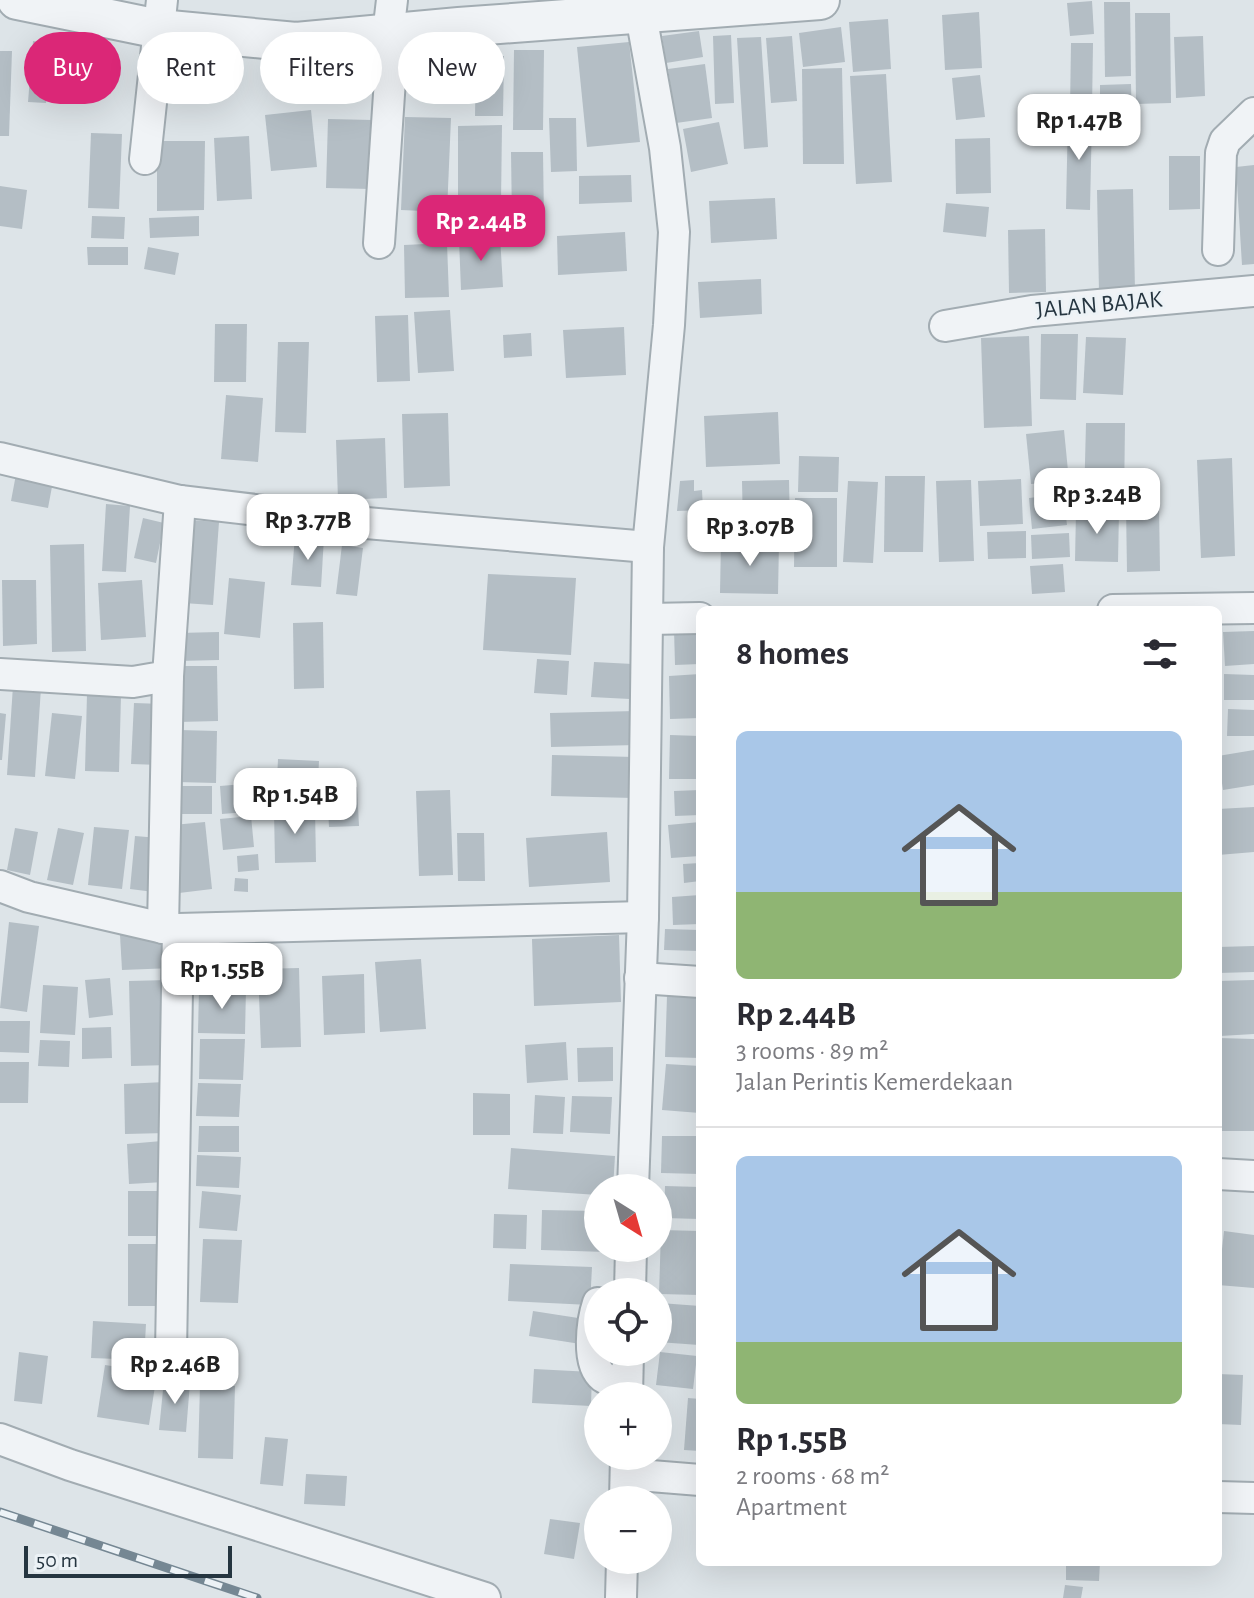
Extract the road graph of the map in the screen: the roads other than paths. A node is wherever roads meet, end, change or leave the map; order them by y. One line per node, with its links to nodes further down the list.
1 (17, 0): 3 (street)
2 (820, 0): 5 (street)
3 (160, 14): 6 (street); 8 (street)
4 (460, 14): 5 (street); 6 (street)
5 (641, 15): 15 (street)
6 (391, 23): 9 (street)
7 (1254, 113): 10 (street)
8 (145, 159)
9 (379, 243)
10 (1218, 250)
11 (1254, 291): 12 (street, JALAN BAJAK)
12 (945, 326)
13 (0, 458): 14 (street)
14 (180, 501): 15 (street); 21 (street)
15 (648, 547): 19 (street)
16 (1222, 608): 17 (street)
17 (1254, 608)
18 (696, 618): 19 (street)
19 (649, 619): 23 (street)
20 (0, 674): 21 (street)
21 (168, 676): 24 (street)
22 (0, 886): 24 (street)
23 (643, 917): 24 (street); 25 (street)
24 (171, 929): 30 (street)
25 (640, 978): 26 (street); 27 (street)
26 (696, 982)
27 (633, 1174)
28 (1222, 1174): 29 (street)
29 (1254, 1176)
30 (171, 1353)
31 (595, 1366): 32 (street)
32 (612, 1382)
33 (0, 1439): 39 (street)
34 (626, 1477): 35 (street)
35 (696, 1480)
36 (1222, 1497): 37 (street)
37 (1254, 1498)
38 (622, 1574): 40 (street)
39 (485, 1598)
40 (621, 1598)

